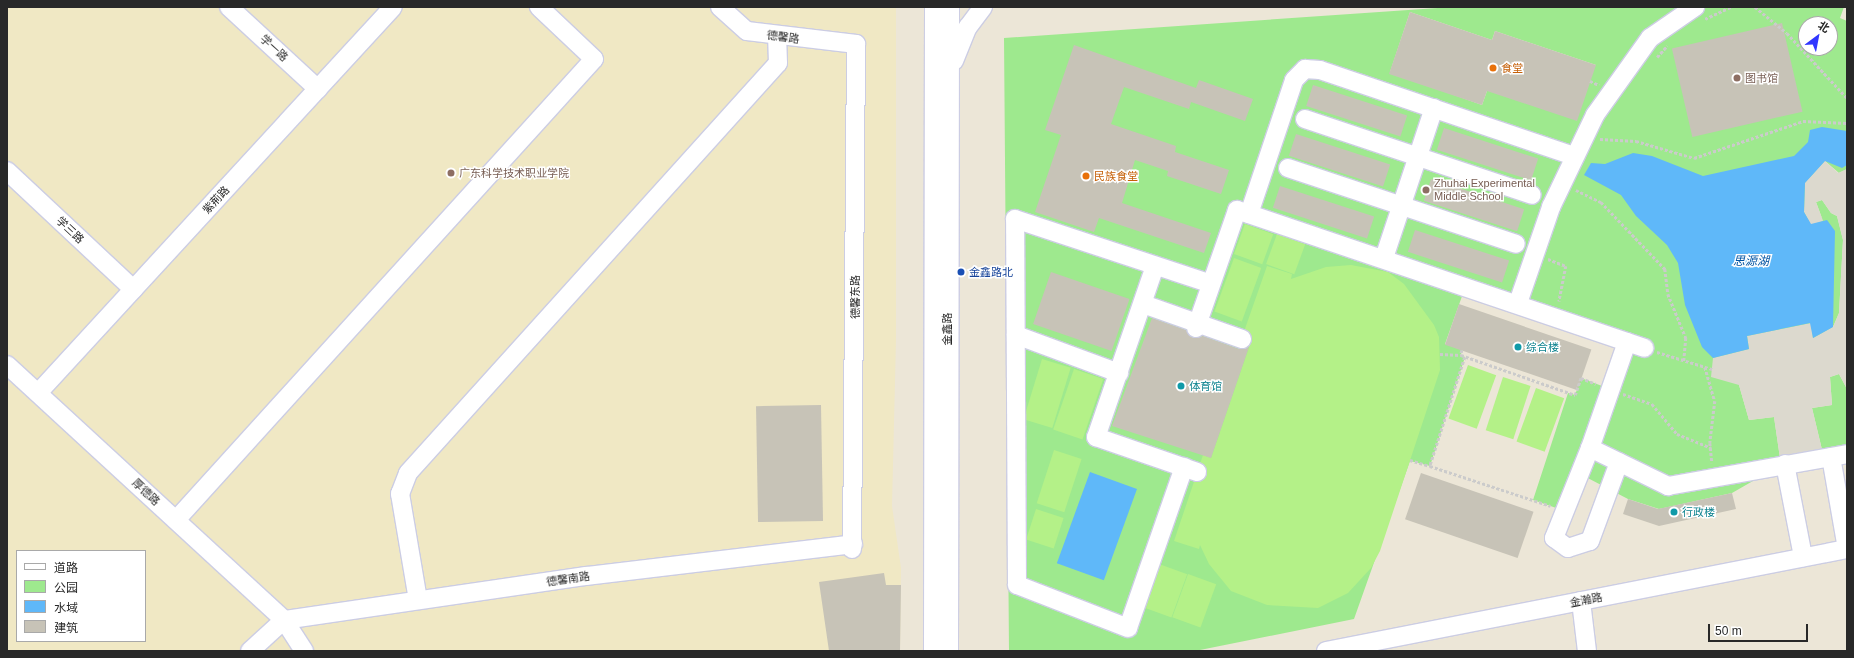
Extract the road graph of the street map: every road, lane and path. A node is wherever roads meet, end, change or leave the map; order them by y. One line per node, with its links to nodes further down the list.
1 (229, 7): 16 (street, 学一路)
2 (393, 7): 16 (street, 紫荊路)
3 (539, 7): 65 (street)
4 (720, 7): 11 (street, 德馨路)
5 (934, 7): 74 (street, 金鑫路)
6 (950, 7): 15 (street, 金鑫路)
7 (983, 7): 15 (street)
8 (1732, 7): 10 (path)
9 (1755, 7): 17 (path)
10 (1699, 14): 23 (street)
11 (778, 36): 13 (street, 德馨路); 69 (street)
12 (1670, 43): 14 (path)
13 (856, 44): 66 (street, 德馨东路)
14 (1653, 62)
15 (950, 75): 75 (street, 金鑫路)
16 (318, 88): 36 (street, 紫荊路)
17 (1847, 98)
18 (1434, 108): 23 (street); 24 (street); 30 (street)
19 (1305, 118): 24 (street)
20 (1847, 123): 22 (path)
21 (1603, 134): 22 (path)
22 (1600, 139): 23 (path); 23 (path)
23 (1584, 147): 27 (street)
24 (1418, 156): 28 (street); 29 (street)
25 (1288, 168): 29 (street)
26 (7, 171): 36 (street, 学三路)
27 (1571, 189): 37 (street); 49 (path)
28 (1532, 194)
29 (1402, 206): 31 (street); 33 (street)
30 (1249, 214): 33 (street); 35 (street)
31 (1516, 244)
32 (1550, 253): 38 (path)
33 (1384, 258): 37 (street)
34 (1156, 266): 35 (street); 39 (street); 41 (street)
35 (1211, 284): 40 (street)
36 (134, 289): 55 (street, 紫荊路)
37 (1518, 303): 43 (street)
38 (1564, 303)
39 (1143, 304): 40 (street); 53 (street)
40 (1197, 326): 42 (street)
41 (1016, 335): 53 (street); 53 (street)
42 (1242, 339)
43 (1627, 342): 44 (street); 54 (street)
44 (1644, 348): 49 (path)
45 (1462, 350): 47 (path)
46 (1440, 354): 47 (path)
47 (1461, 355): 48 (path)
48 (1465, 357): 54 (path); 62 (path)
49 (1684, 360): 51 (path)
50 (7, 365): 55 (street, 厚德路)
51 (1705, 367): 52 (path); 57 (path)
52 (1712, 369)
53 (1118, 373)
54 (1610, 390): 56 (street); 57 (path)
55 (38, 393): 65 (street, 厚德路)
56 (1590, 448): 60 (street); 64 (street)
57 (1711, 448): 63 (path)
58 (1839, 455): 61 (street); 67 (street)
59 (1410, 460): 62 (path)
60 (1619, 462): 63 (street); 64 (street)
61 (1786, 464): 63 (street); 68 (street)
62 (1430, 466): 64 (path)
63 (1714, 477)
64 (1565, 511)
65 (176, 520): 71 (street, 厚德路)
66 (853, 546): 69 (street, 德馨南路)
67 (1847, 549): 68 (street, 金瀚路)
68 (1803, 557): 70 (street, 金瀚路)
69 (418, 600): 71 (street, 德馨南路)
70 (1581, 601): 76 (street, 金瀚路); 77 (street)
71 (284, 620): 72 (street); 73 (street, 厚德路)
72 (250, 651)
73 (304, 651)
74 (933, 651)
75 (949, 651)
76 (1326, 651)
77 (1587, 651)

